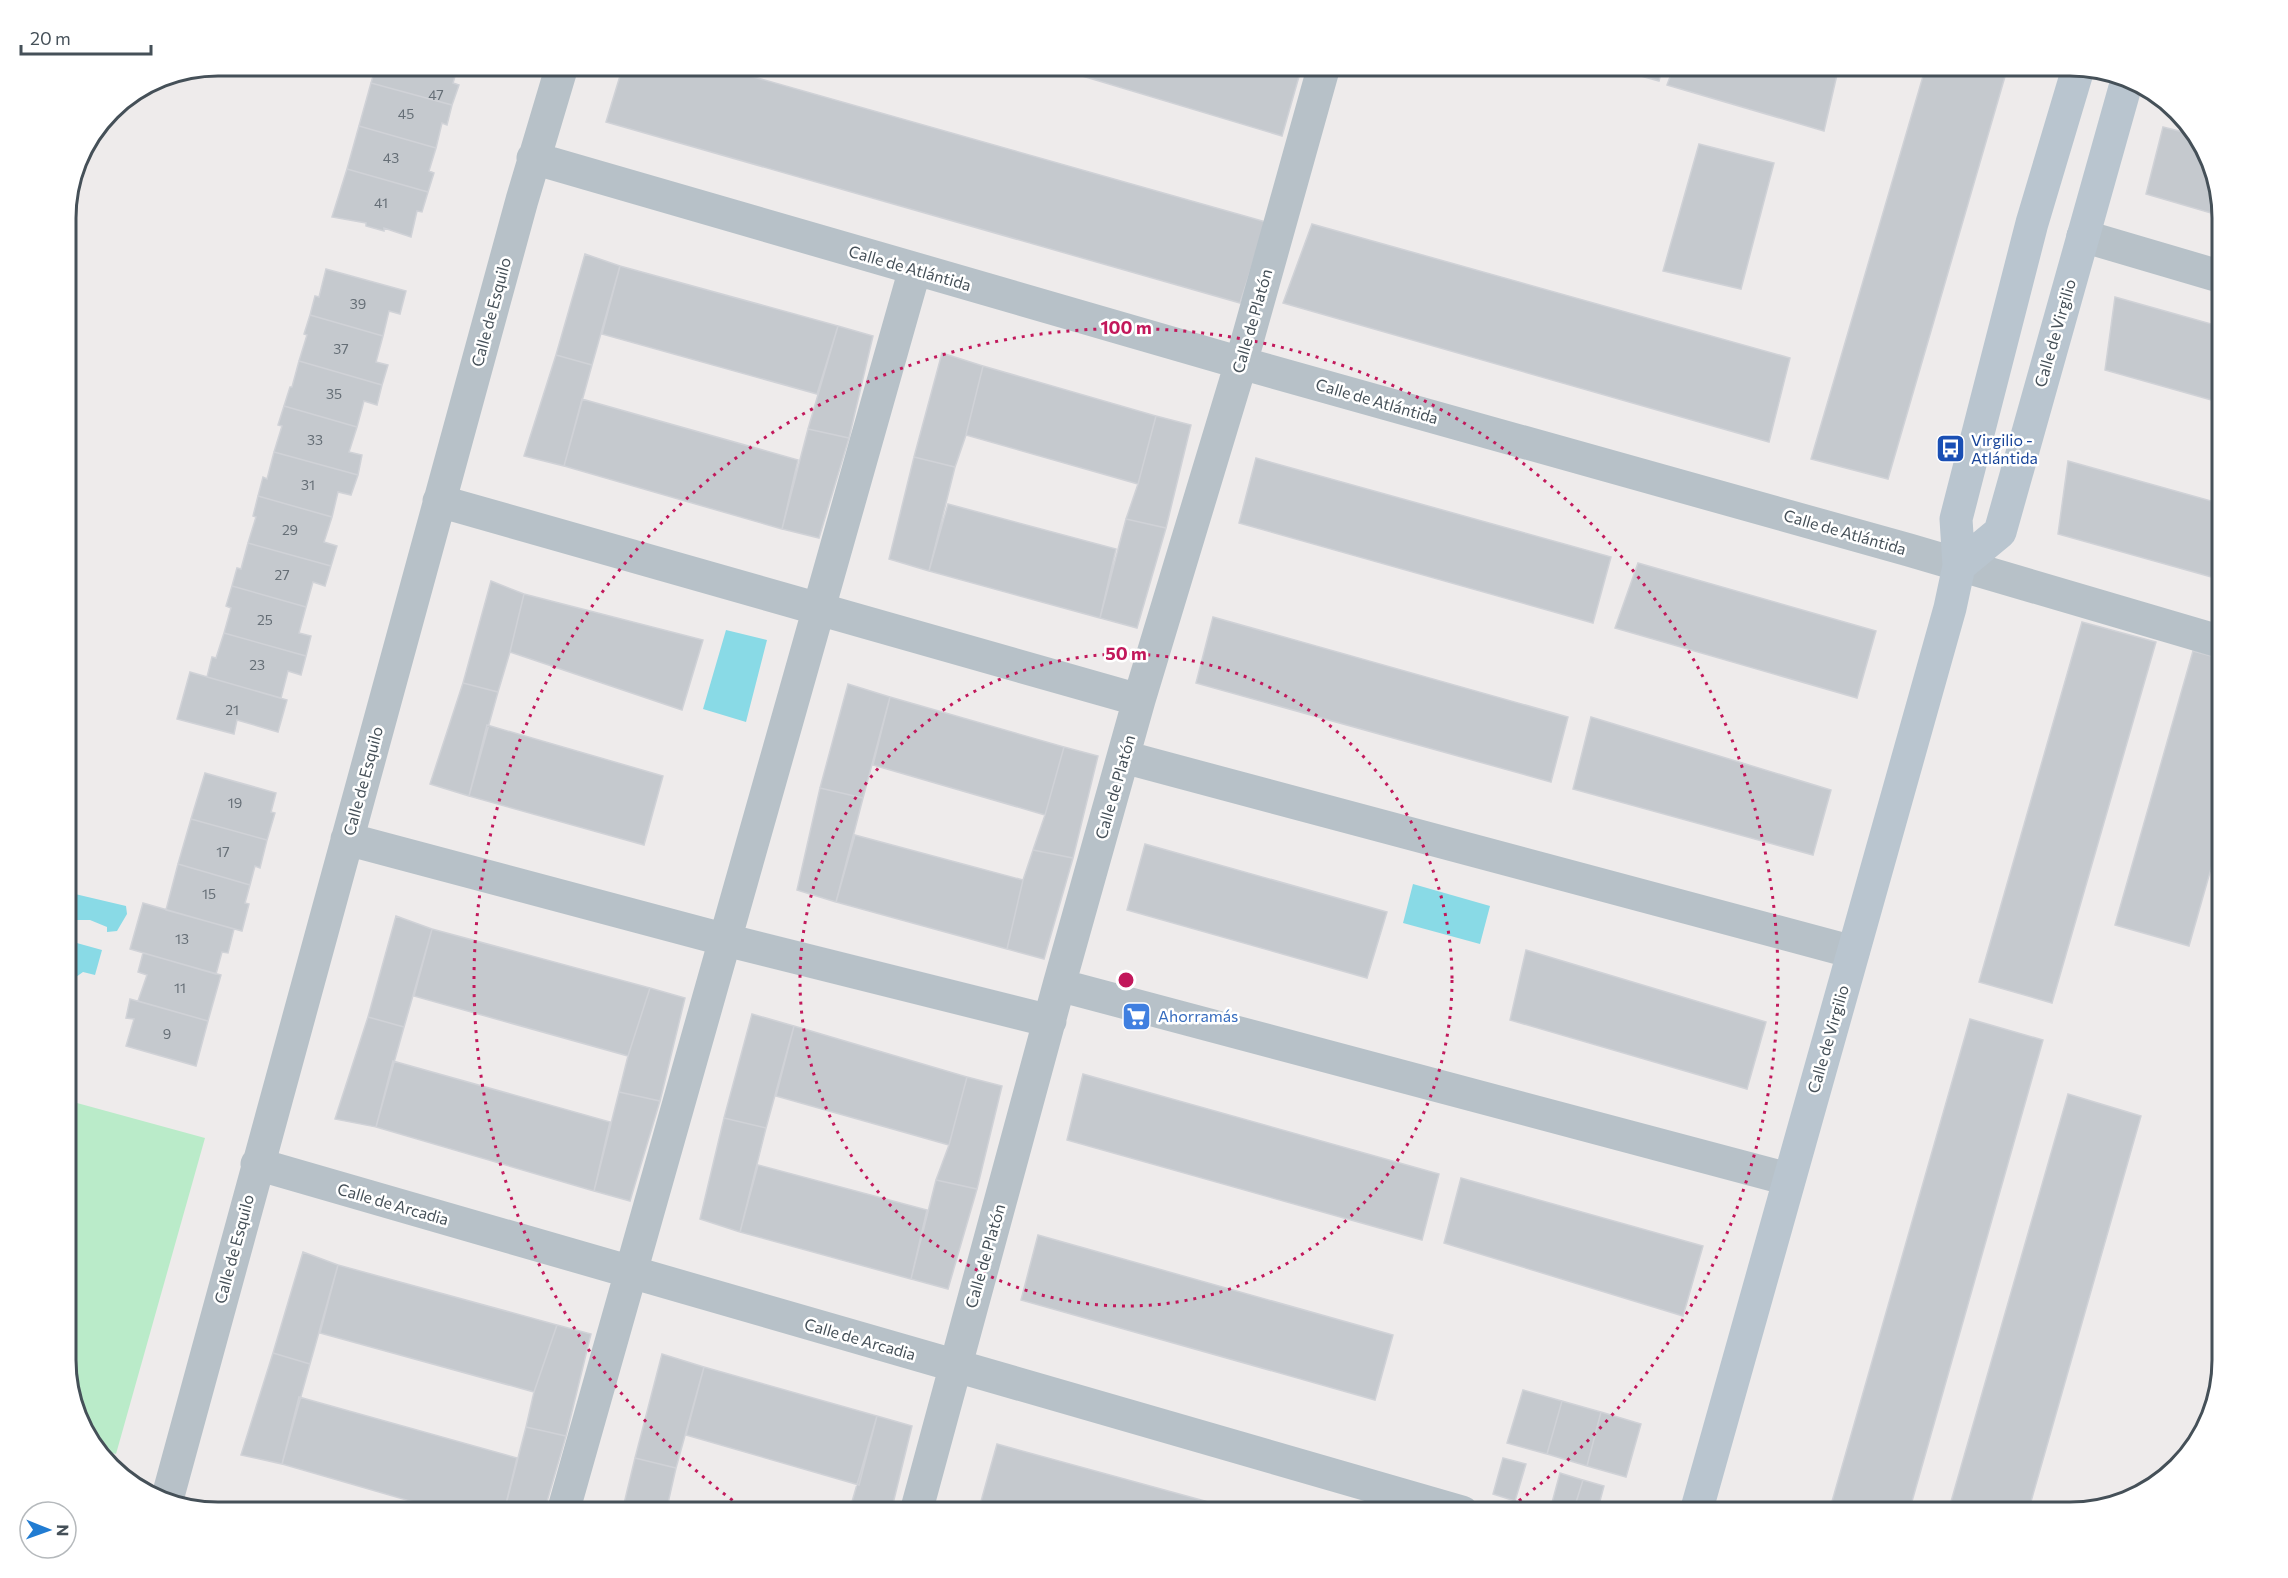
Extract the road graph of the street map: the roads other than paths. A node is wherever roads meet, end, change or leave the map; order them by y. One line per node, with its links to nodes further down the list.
1 (1321, 76): 9 (street, Calle de Platón)
2 (559, 77): 5 (street, Calle de Esquilo)
3 (2076, 77): 11 (street, Calle de Virgilio)
4 (2126, 88): 6 (street, Calle de Virgilio)
5 (533, 158): 7 (street, Calle de Atlántida); 10 (street, Calle de Esquilo)
6 (2083, 236): 8 (street); 11 (street, Calle de Virgilio)
7 (915, 269): 9 (street, Calle de Atlántida); 12 (street)
8 (2212, 274)
9 (1241, 363): 11 (street, Calle de Atlántida); 14 (street, Calle de Platón)
10 (439, 501): 12 (street); 16 (street, Calle de Esquilo)
11 (1959, 566): 13 (street, Calle de Atlántida); 18 (street, Calle de Virgilio)
12 (820, 609): 14 (street); 17 (street)
13 (2212, 639)
14 (1139, 700): 15 (street, Calle de Platón)
15 (1124, 756): 18 (street); 19 (street, Calle de Platón)
16 (347, 838): 17 (street); 21 (street, Calle de Esquilo)
17 (726, 940): 20 (street); 23 (street)
18 (1853, 952): 22 (street, Calle de Virgilio)
19 (1059, 986): 20 (street, Calle de Platón); 22 (street)
20 (1050, 1021): 24 (street, Calle de Platón)
21 (257, 1164): 23 (street, Calle de Arcadia); 25 (street, Calle de Esquilo)
22 (1788, 1179): 29 (street, Calle de Virgilio)
23 (631, 1274): 24 (street, Calle de Arcadia); 26 (street)
24 (954, 1365): 27 (street, Calle de Platón); 28 (street, Calle de Arcadia)
25 (169, 1492)
26 (566, 1502)
27 (919, 1502)
28 (1427, 1502)
29 (1699, 1502)

